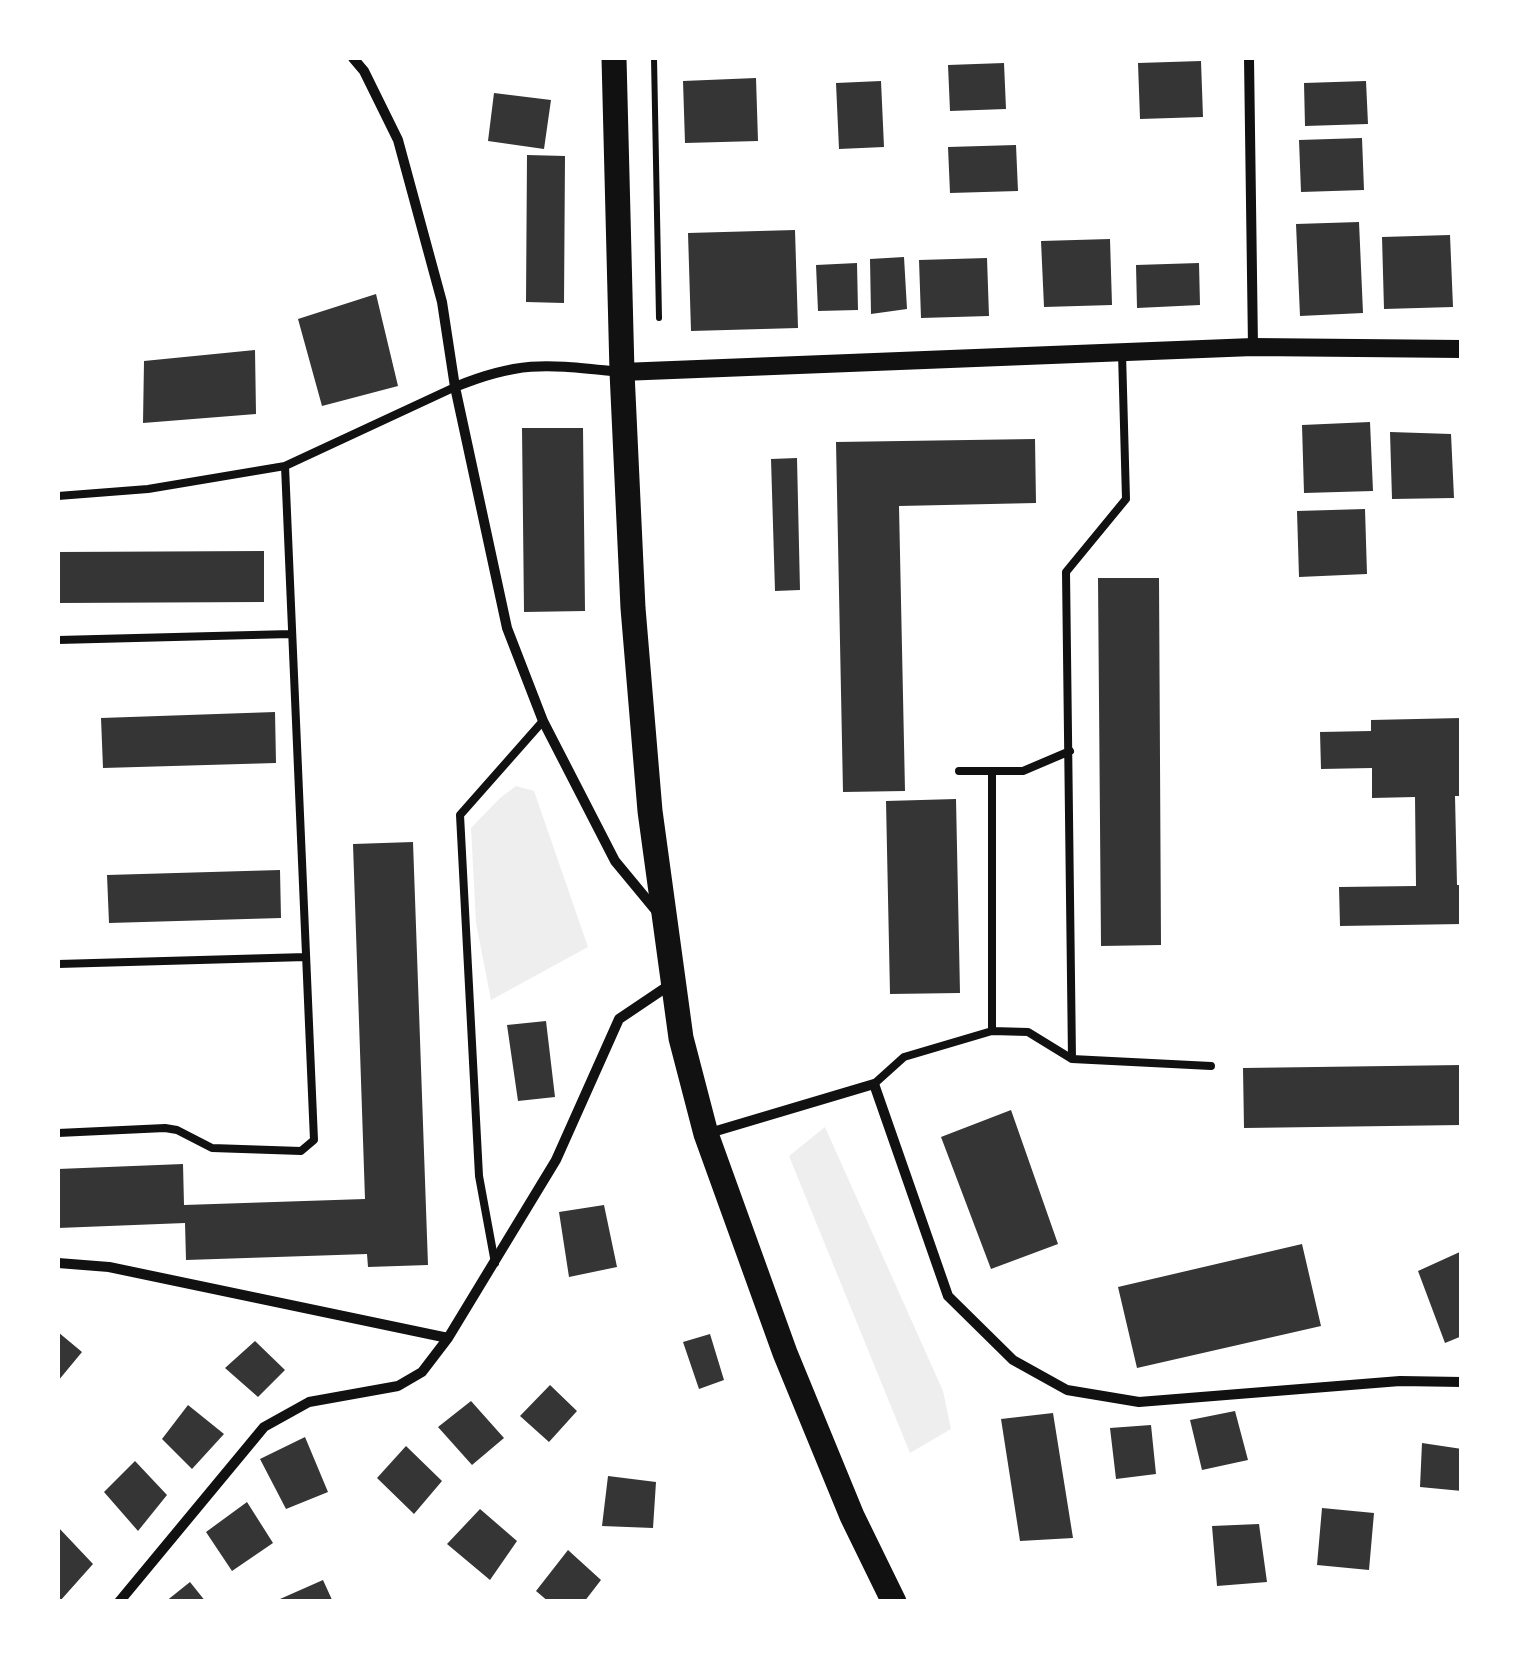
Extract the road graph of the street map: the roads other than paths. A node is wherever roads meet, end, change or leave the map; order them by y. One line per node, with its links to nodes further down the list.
1 (353, 58): 8 (street)
2 (614, 58): 7 (main road)
3 (1250, 58): 4 (street)
4 (1253, 346): 5 (street); 6 (street)
5 (1462, 349)
6 (1122, 353): 7 (street); 14 (lane)
7 (622, 372): 8 (street); 17 (main road)
8 (454, 387): 9 (lane); 13 (street)
9 (285, 466): 10 (lane); 11 (lane)
10 (58, 496)
11 (291, 634): 12 (lane); 18 (lane)
12 (58, 640)
13 (543, 721): 17 (street); 27 (lane)
14 (1070, 751): 16 (lane); 22 (lane)
15 (958, 771): 16 (lane)
16 (992, 771): 21 (lane)
17 (662, 917): 20 (main road)
18 (306, 956): 19 (lane); 25 (lane)
19 (58, 964)
20 (674, 982): 26 (main road); 27 (street)
21 (992, 1031): 22 (lane); 24 (lane)
22 (1072, 1059): 23 (lane)
23 (1212, 1066)
24 (874, 1084): 26 (street); 30 (street)
25 (58, 1133)
26 (706, 1134): 32 (main road)
27 (495, 1262): 29 (street)
28 (58, 1263): 29 (street)
29 (448, 1338): 31 (street)
30 (1462, 1382)
31 (119, 1602)
32 (894, 1602)

